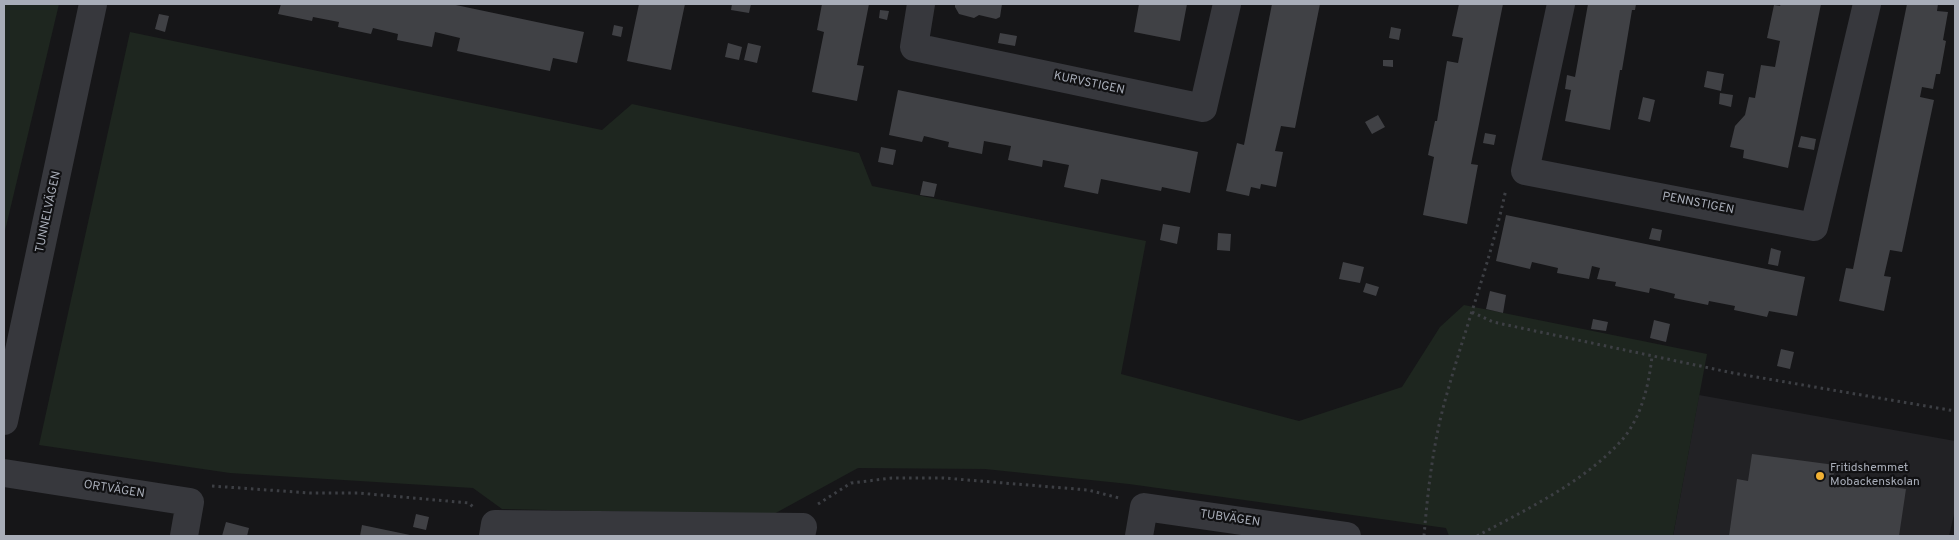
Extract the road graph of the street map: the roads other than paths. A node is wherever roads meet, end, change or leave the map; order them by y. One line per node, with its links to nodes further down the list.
1 (93, 4): 6 (street, TUNNELVÄGEN)
2 (921, 4): 3 (street, KURVSTIGEN)
3 (1227, 4)
4 (1561, 4): 5 (street, PENNSTIGEN)
5 (1867, 4)
6 (4, 421)
7 (4, 473): 10 (street, ORTVÄGEN)
8 (494, 530): 9 (street)
9 (802, 532)
10 (184, 536)
11 (1139, 536): 12 (street, TUBVÄGEN)
12 (1347, 536)

